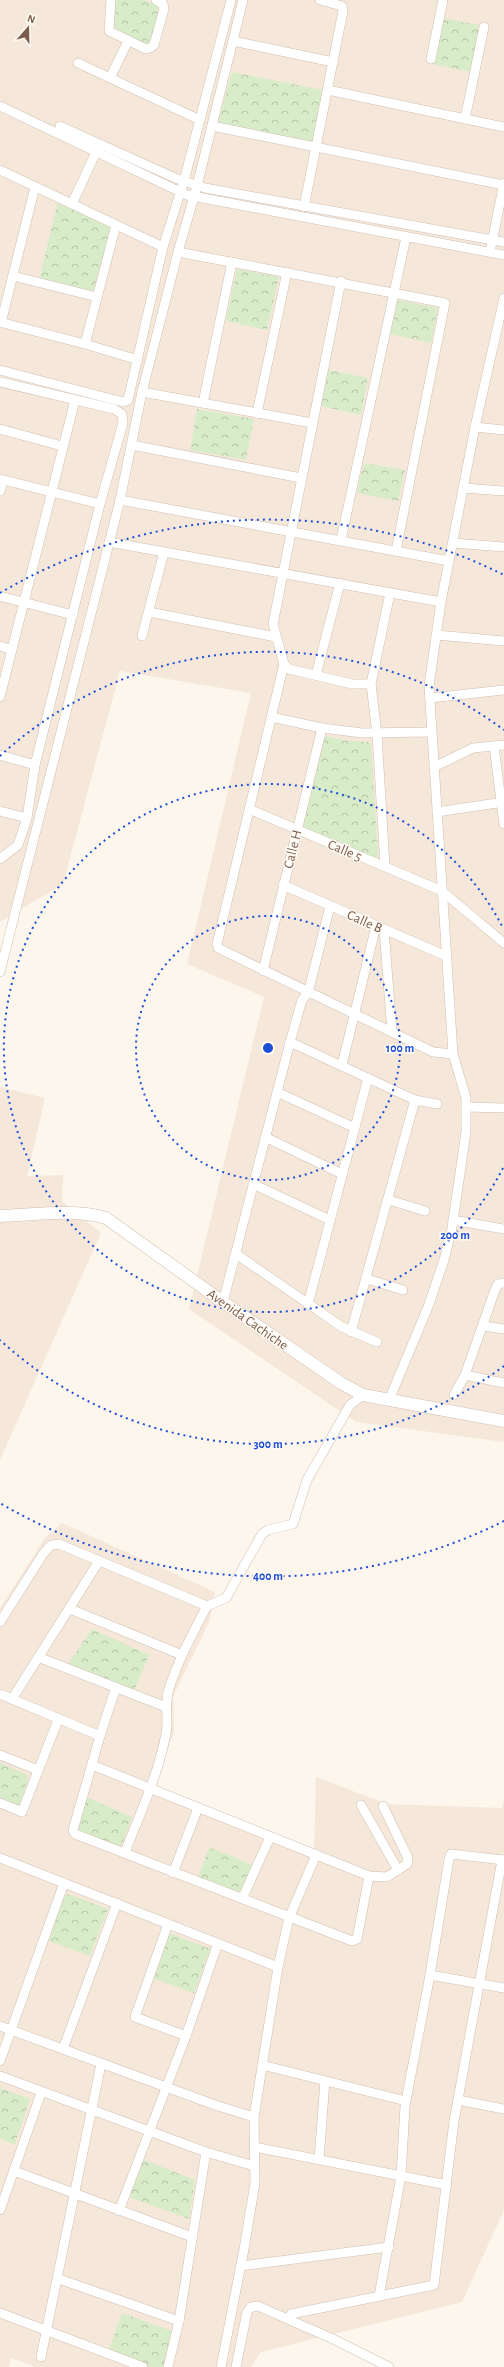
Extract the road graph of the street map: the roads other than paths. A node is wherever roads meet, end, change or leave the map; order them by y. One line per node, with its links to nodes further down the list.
1 (111, 0): 8 (street)
2 (156, 0): 8 (street)
3 (231, 0): 17 (street)
4 (243, 0): 9 (street)
5 (320, 0): 11 (street)
6 (443, 0): 10 (street)
7 (484, 27): 16 (street)
8 (128, 41): 13 (street)
9 (233, 41): 11 (street); 19 (street)
10 (431, 59)
11 (333, 62): 14 (street)
12 (78, 63): 13 (street)
13 (110, 78): 17 (street)
14 (328, 90): 16 (street); 21 (street)
15 (0, 108): 22 (street)
16 (465, 119): 20 (street)
17 (200, 120): 24 (street)
18 (60, 126): 24 (street)
19 (212, 126): 21 (street); 26 (street)
20 (504, 127)
21 (316, 148): 25 (street); 31 (street)
22 (96, 152): 28 (street); 30 (street)
23 (0, 170): 27 (street)
24 (184, 181): 26 (street); 28 (street)
25 (504, 184): 34 (street)
26 (197, 186): 29 (street); 31 (street)
27 (35, 187): 30 (street); 42 (street)
28 (180, 193): 29 (street); 36 (street)
29 (194, 196): 33 (street); 37 (street)
30 (72, 204): 32 (street)
31 (304, 207): 34 (street)
32 (116, 225): 36 (street); 45 (street)
33 (406, 237): 38 (street); 44 (street)
34 (493, 241): 35 (street); 38 (street)
35 (504, 242)
36 (163, 247): 49 (street)
37 (178, 252): 40 (street); 52 (street)
38 (490, 252): 39 (street)
39 (504, 255)
40 (232, 262): 41 (street); 54 (street)
41 (286, 272): 43 (street); 55 (street)
42 (13, 276): 45 (street); 47 (street)
43 (341, 282): 44 (street); 56 (street)
44 (392, 292): 71 (street); 75 (street)
45 (97, 297): 48 (street)
46 (504, 298): 57 (street)
47 (1, 323): 48 (street)
48 (85, 344): 49 (street)
49 (138, 360): 50 (street)
50 (0, 370)
51 (0, 382): 53 (street)
52 (142, 392): 54 (street); 60 (street)
53 (74, 400): 61 (street); 69 (street)
54 (203, 403): 55 (street)
55 (256, 413): 56 (street)
56 (312, 423): 62 (street)
57 (476, 427): 59 (street); 64 (street)
58 (0, 429): 61 (street)
59 (504, 430)
60 (132, 445): 62 (street); 68 (street)
61 (62, 446): 66 (street)
62 (301, 478): 70 (street)
63 (1, 480): 65 (street); 66 (street)
64 (463, 488): 67 (street); 73 (street)
65 (0, 491)
66 (50, 492): 69 (street); 82 (street)
67 (504, 492)
68 (120, 500): 70 (street); 72 (street)
69 (100, 504): 85 (street)
70 (290, 530): 71 (street); 78 (street)
71 (341, 540): 75 (street)
72 (109, 542): 76 (street); 123 (street)
73 (453, 543): 74 (street); 77 (street)
74 (504, 547)
75 (396, 551): 77 (street)
76 (164, 552): 78 (street); 84 (street)
77 (449, 561): 83 (street)
78 (282, 573): 79 (street); 88 (street)
79 (340, 583): 80 (street); 93 (street)
80 (390, 593): 83 (street); 94 (street)
81 (0, 596): 82 (street)
82 (22, 602): 85 (street); 91 (street)
83 (441, 602): 86 (street)
84 (149, 612): 87 (street); 88 (street)
85 (73, 615): 105 (street)
86 (436, 635): 89 (street); 97 (street)
87 (142, 636)
88 (276, 637): 92 (street)
89 (504, 641)
90 (0, 646): 91 (street)
91 (10, 649): 96 (street)
92 (284, 664): 93 (street); 98 (street)
93 (316, 676): 94 (street)
94 (371, 684): 101 (street)
95 (504, 690): 97 (street)
96 (0, 697)
97 (430, 698): 100 (street)
98 (271, 717): 99 (street); 108 (street)
99 (322, 728): 101 (street); 113 (street, Calle H)
100 (432, 732): 101 (street); 106 (street)
101 (377, 734): 115 (street)
102 (504, 744): 103 (street)
103 (494, 746): 106 (street); 107 (street)
104 (0, 754): 105 (street)
105 (35, 765): 111 (street)
106 (434, 767): 110 (street)
107 (502, 802): 110 (street); 112 (street)
108 (249, 809): 113 (street, Calle 5); 122 (street)
109 (0, 811): 111 (street)
110 (437, 812): 117 (street)
111 (27, 818): 114 (street)
112 (504, 824)
113 (297, 829): 115 (street, Calle 5); 116 (street, Calle H)
114 (0, 859)
115 (385, 866): 117 (street, Calle 5)
116 (283, 885): 118 (street, Calle B); 122 (street, Calle H)
117 (442, 891): 120 (street, Calle 5); 121 (street)
118 (330, 906): 119 (street, Calle B); 124 (street)
119 (380, 928): 121 (street, Calle B); 125 (street); 126 (street)
120 (504, 943)
121 (446, 956): 128 (street)
122 (263, 971): 124 (street)
123 (0, 972)
124 (308, 993): 125 (street); 127 (street)
125 (354, 1014): 126 (street); 129 (street)
126 (392, 1032): 128 (street)
127 (290, 1042): 129 (street); 131 (street)
128 (453, 1054): 134 (street)
129 (342, 1065): 130 (street)
130 (368, 1078): 132 (street); 136 (street)
131 (277, 1092): 136 (street); 137 (street)
132 (415, 1100): 133 (street); 140 (street)
133 (437, 1104)
134 (466, 1107): 135 (street); 144 (street)
135 (504, 1108)
136 (354, 1128): 138 (street)
137 (265, 1137): 138 (street); 139 (street)
138 (342, 1174): 143 (street)
139 (253, 1184): 143 (street); 146 (street)
140 (389, 1200): 141 (street); 147 (street)
141 (425, 1211)
142 (0, 1216): 150 (street, Avenida Cachiche)
143 (330, 1220): 151 (street)
144 (453, 1220): 145 (street); 160 (street)
145 (504, 1229)
146 (236, 1254): 150 (street); 151 (street)
147 (367, 1279): 149 (street); 154 (street)
148 (504, 1283): 152 (street)
149 (402, 1290)
150 (223, 1302): 158 (street, Avenida Cachiche)
151 (308, 1304): 154 (street)
152 (484, 1326): 153 (street); 156 (street)
153 (504, 1329)
154 (351, 1332): 155 (street)
155 (377, 1342)
156 (465, 1375): 157 (street); 159 (street)
157 (504, 1383)
158 (363, 1395): 160 (street, Avenida Cachiche); 163 (street)
159 (454, 1395)
160 (389, 1400): 161 (street, Avenida Cachiche)
161 (504, 1421)
162 (99, 1561): 163 (street); 164 (street); 165 (street)
163 (207, 1606): 166 (street)
164 (70, 1609): 166 (street); 167 (street)
165 (0, 1622)
166 (182, 1655): 171 (street)
167 (38, 1657): 168 (street); 170 (street)
168 (116, 1687): 171 (street); 173 (street)
169 (0, 1694): 170 (street)
170 (12, 1699): 172 (street)
171 (166, 1707): 177 (street)
172 (58, 1720): 173 (street); 176 (street)
173 (100, 1736): 175 (street)
174 (0, 1755): 176 (street)
175 (92, 1765): 177 (street); 183 (street)
176 (38, 1770): 178 (street)
177 (150, 1789): 181 (street); 183 (street)
178 (0, 1803)
179 (361, 1805): 187 (street)
180 (383, 1806): 187 (street)
181 (198, 1808): 182 (street); 188 (street)
182 (270, 1837): 184 (street); 191 (street)
183 (125, 1852): 188 (street)
184 (316, 1855): 189 (street); 193 (street)
185 (0, 1858): 190 (street)
186 (503, 1860): 197 (street); 198 (street)
187 (398, 1870): 189 (street)
188 (174, 1873): 191 (street)
189 (370, 1876): 193 (street)
190 (64, 1883): 192 (street); 201 (street)
191 (242, 1898): 193 (street)
192 (116, 1903): 194 (street); 203 (street)
193 (289, 1918): 196 (street)
194 (168, 1924): 195 (street); 202 (street)
195 (218, 1943): 196 (street); 202 (street)
196 (278, 1967): 206 (street)
197 (430, 1975): 198 (street); 212 (street)
198 (479, 1984): 199 (street); 211 (street)
199 (504, 1988)
200 (0, 2026): 201 (street)
201 (11, 2030): 203 (street); 204 (street)
202 (186, 2036): 209 (street)
203 (63, 2049): 205 (street)
204 (0, 2061)
205 (101, 2064): 209 (street); 214 (street)
206 (262, 2065): 208 (street); 215 (street)
207 (0, 2076): 210 (street)
208 (326, 2081): 212 (street); 219 (street)
209 (166, 2088): 215 (street); 216 (street)
210 (41, 2093): 214 (street); 221 (street)
211 (458, 2100): 213 (street); 223 (street)
212 (406, 2101): 222 (street)
213 (504, 2109)
214 (93, 2111): 216 (street); 224 (street)
215 (254, 2117): 217 (street)
216 (149, 2131): 218 (street); 226 (street)
217 (254, 2147): 219 (street); 220 (street)
218 (206, 2152): 220 (street); 227 (street)
219 (319, 2160): 222 (street)
220 (254, 2166): 229 (street)
221 (14, 2171): 224 (street); 225 (street)
222 (402, 2176): 223 (street); 228 (street)
223 (447, 2185): 231 (street)
224 (75, 2194): 226 (street); 230 (street)
225 (0, 2210)
226 (119, 2211): 227 (street)
227 (192, 2237): 234 (street)
228 (389, 2247): 229 (street); 231 (street)
229 (241, 2266): 239 (street)
230 (58, 2278): 234 (street); 235 (street)
231 (379, 2296): 233 (street)
232 (0, 2313): 235 (street)
233 (291, 2314)
234 (179, 2321): 238 (street)
235 (47, 2330): 236 (street); 237 (street)
236 (41, 2357)
237 (143, 2367)
238 (168, 2367)
239 (221, 2367)
240 (236, 2367): 241 (street)
241 (389, 2367)

